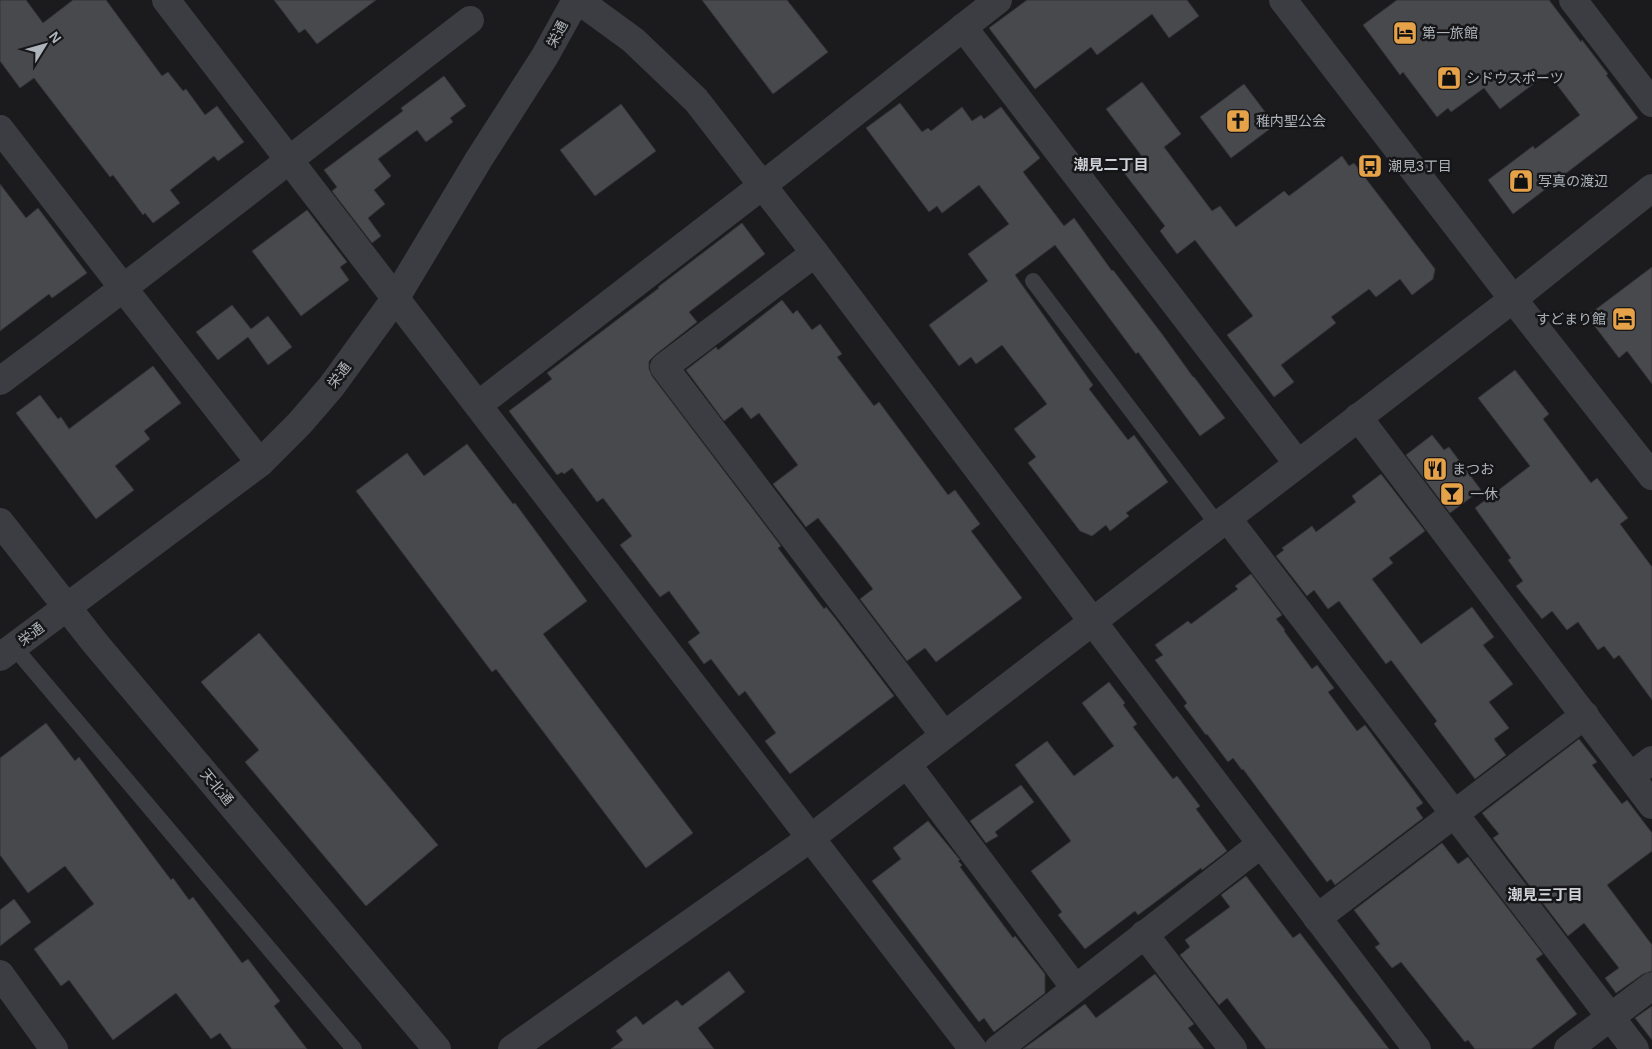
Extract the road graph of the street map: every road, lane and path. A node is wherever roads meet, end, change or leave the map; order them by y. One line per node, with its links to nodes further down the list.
1 (166, 0): 10 (street)
2 (577, 0): 11 (street); 16 (street, 栄通)
3 (998, 0): 7 (street)
4 (1283, 0): 17 (street)
5 (1572, 0): 8 (street)
6 (470, 20): 10 (street)
7 (963, 27): 11 (street); 22 (street)
8 (1652, 103)
9 (0, 129): 15 (street)
10 (288, 160): 15 (street); 16 (street)
11 (763, 185): 13 (street); 19 (street)
12 (1652, 188): 17 (street)
13 (815, 253): 27 (street); 30 (street)
14 (1033, 282): 24 (lane)
15 (124, 289): 18 (street); 21 (street)
16 (395, 299): 19 (street); 21 (street, 栄通)
17 (1513, 299): 20 (street); 23 (street)
18 (0, 381)
19 (478, 405): 35 (street)
20 (1358, 417): 22 (street); 29 (street)
21 (260, 462): 26 (street, 栄通)
22 (1298, 464): 24 (street)
23 (1652, 476)
24 (1223, 521): 27 (street); 34 (street)
25 (0, 522): 26 (street, 天北通)
26 (66, 608): 28 (street, 栄通); 45 (street, 天北通)
27 (1093, 622): 30 (street); 36 (street)
28 (7, 652): 44 (lane)
29 (1585, 715): 32 (street); 34 (street)
30 (944, 735): 31 (street)
31 (907, 764): 35 (street); 41 (street)
32 (1641, 768): 33 (street)
33 (1652, 805)
34 (1454, 814): 37 (street); 42 (street)
35 (812, 837): 46 (street); 47 (street)
36 (1261, 844): 37 (street); 38 (street)
37 (1317, 918): 50 (street)
38 (1144, 934): 41 (street); 49 (street)
39 (0, 974): 43 (street)
40 (1652, 986): 42 (street)
41 (1075, 988): 48 (street)
42 (1610, 1017): 51 (street); 52 (street)
43 (54, 1049)
44 (354, 1049)
45 (437, 1049)
46 (512, 1049)
47 (973, 1049)
48 (998, 1049)
49 (1233, 1049)
50 (1417, 1049)
51 (1568, 1049)
52 (1635, 1049)

